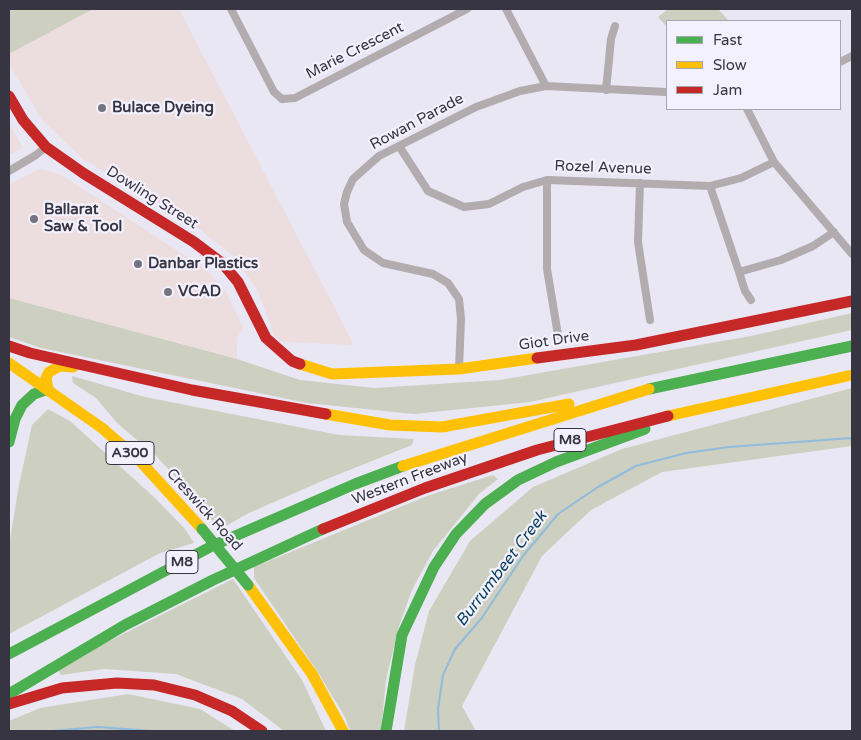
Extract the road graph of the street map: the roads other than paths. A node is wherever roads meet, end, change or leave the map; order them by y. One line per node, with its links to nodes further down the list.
1 (241, 9): 4 (street)
2 (466, 9): 10 (street, Marie Crescent)
3 (506, 9): 6 (street)
4 (232, 11): 10 (street)
5 (615, 26): 7 (street)
6 (546, 86): 7 (street, Rowan Parade); 13 (street, Rowan Parade)
7 (606, 90): 8 (street, Rowan Parade)
8 (666, 92)
9 (9, 96): 14 (main road, Dowling Street)
10 (282, 99): 11 (street)
11 (279, 108)
12 (748, 110): 15 (street)
13 (399, 146): 17 (street, Rozel Avenue); 31 (street, Rowan Parade)
14 (46, 147): 16 (street); 27 (main road, Dowling Street)
15 (774, 162): 19 (street, Rozel Avenue); 20 (street)
16 (9, 171)
17 (547, 180): 18 (street, Rozel Avenue); 26 (street)
18 (640, 183): 19 (street, Rozel Avenue); 25 (street)
19 (710, 186): 22 (street)
20 (834, 232): 21 (street); 22 (street)
21 (852, 254)
22 (739, 272): 23 (street)
23 (751, 300)
24 (852, 301): 31 (main road, Giot Drive)
25 (650, 320)
26 (558, 335)
27 (266, 338): 31 (main road, Giot Drive)
28 (9, 346): 32 (main road)
29 (852, 346): 35 (main road, Western Freeway / M8)
30 (9, 363): 34 (main road, Creswick Road / A300)
31 (459, 369)
32 (113, 373): 34 (main road); 35 (main road)
33 (852, 375): 36 (main road, Western Freeway / M8)
34 (48, 389): 37 (main road); 38 (main road, Creswick Road / A300, bridge)
35 (634, 392): 39 (main road, Western Freeway / M8)
36 (715, 405): 40 (main road, Western Freeway / M8); 45 (main road)
37 (9, 442)
38 (287, 640): 43 (main road, Creswick Road / A300); 44 (main road, Creswick Road / A300)
39 (9, 654)
40 (9, 694)
41 (9, 704): 42 (main road)
42 (262, 731)
43 (333, 731)
44 (342, 731)
45 (386, 731)

